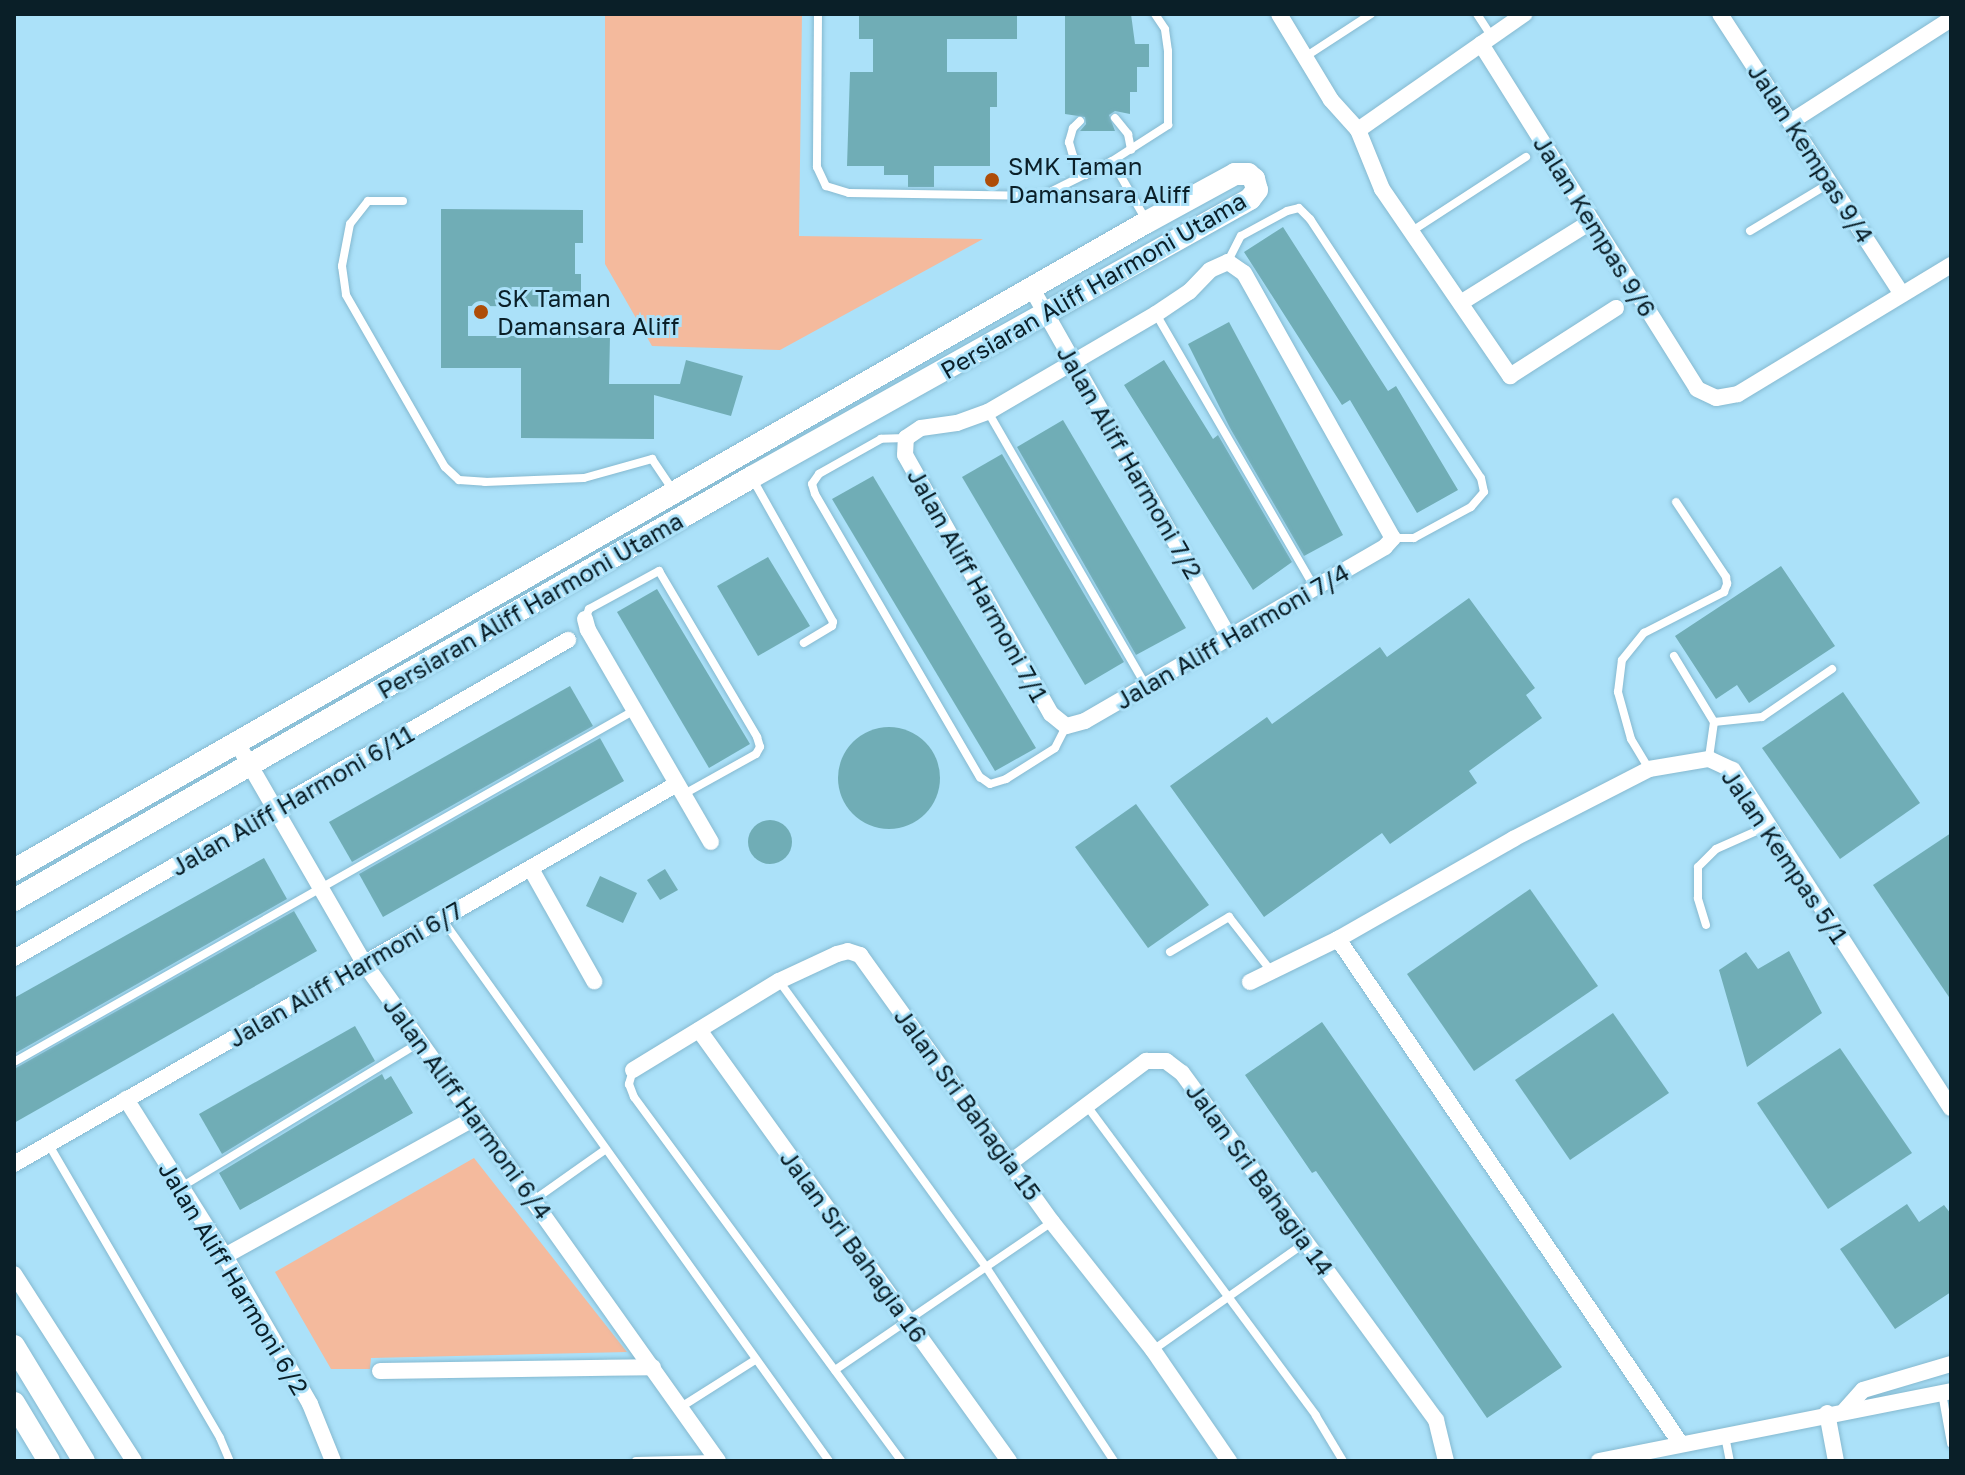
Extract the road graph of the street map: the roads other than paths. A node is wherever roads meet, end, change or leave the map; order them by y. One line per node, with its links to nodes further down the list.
1 (818, 14): 18 (lane)
2 (1155, 14): 15 (lane)
3 (1279, 14): 10 (street)
4 (1371, 14): 10 (lane)
5 (1477, 14): 9 (lane)
6 (1524, 14): 9 (street)
7 (1720, 14): 13 (street, Jalan Kempas 9/4)
8 (1951, 19): 13 (street)
9 (1486, 40): 14 (street); 21 (street, Jalan Kempas 9/6)
10 (1305, 57): 14 (street)
11 (1115, 118): 15 (lane)
12 (1080, 121): 18 (lane)
13 (1792, 121): 19 (street, Jalan Kempas 9/4)
14 (1358, 130): 23 (street)
15 (1131, 150): 17 (lane)
16 (1526, 157): 23 (lane)
17 (1112, 161): 18 (lane); 22 (lane)
18 (1086, 175)
19 (1831, 182): 24 (lane); 28 (street, Jalan Kempas 9/4)
20 (403, 201): 37 (lane)
21 (1592, 221): 28 (street, Jalan Kempas 9/6); 29 (street)
22 (1147, 222): 27 (street, Persiaran Aliff Harmoni Utama); 31 (street, Persiaran Aliff Harmoni Utama)
23 (1412, 231): 29 (street)
24 (1750, 231)
25 (1228, 262): 32 (street); 39 (street); 39 (lane)
26 (1951, 265): 28 (street)
27 (1032, 289): 31 (street, Jalan Aliff Harmoni 7/2); 37 (street, Persiaran Aliff Harmoni Utama)
28 (1901, 293)
29 (1462, 302): 30 (street)
30 (1616, 308)
31 (1045, 313): 33 (street, Jalan Aliff Harmoni 7/2); 36 (street, Persiaran Aliff Harmoni Utama)
32 (1156, 314): 33 (street); 40 (lane)
33 (1073, 363): 34 (street); 42 (street, Jalan Aliff Harmoni 7/2)
34 (988, 412): 35 (street); 47 (lane)
35 (906, 438): 50 (street, Jalan Aliff Harmoni 7/1); 50 (lane)
36 (752, 477): 44 (lane); 53 (street, Persiaran Aliff Harmoni Utama)
37 (674, 493): 51 (street, Persiaran Aliff Harmoni Utama)
38 (1676, 502): 54 (lane)
39 (1393, 538): 40 (street, Jalan Aliff Harmoni 7/4)
40 (1315, 588): 42 (street, Jalan Aliff Harmoni 7/4)
41 (585, 619): 48 (street); 55 (lane)
42 (1228, 635): 47 (street, Jalan Aliff Harmoni 7/4)
43 (568, 640): 56 (street, Jalan Aliff Harmoni 6/11)
44 (804, 643)
45 (1674, 656): 49 (lane)
46 (1832, 669): 49 (lane)
47 (1145, 684): 50 (street, Jalan Aliff Harmoni 7/4)
48 (636, 709): 55 (street); 61 (lane)
49 (1714, 722): 52 (lane)
50 (1066, 726)
51 (237, 743): 53 (street, Jalan Aliff Harmoni 6/4); 60 (street, Persiaran Aliff Harmoni Utama)
52 (1709, 759): 54 (street, Jalan Kempas 5/1); 57 (street, Jalan Kempas 5/1)
53 (250, 763): 56 (street, Jalan Aliff Harmoni 6/4); 62 (street, Persiaran Aliff Harmoni Utama)
54 (1649, 769): 65 (street, Jalan Kempas 5/1)
55 (680, 789): 58 (street); 59 (street, Jalan Aliff Harmoni 6/7)
56 (274, 812): 61 (street, Jalan Aliff Harmoni 6/4); 67 (street, Jalan Aliff Harmoni 6/11)
57 (1769, 825): 64 (lane); 79 (street, Jalan Kempas 5/1)
58 (711, 842)
59 (531, 869): 63 (street, Jalan Aliff Harmoni 6/7); 70 (street)
60 (14, 870)
61 (319, 889): 68 (street, Jalan Aliff Harmoni 6/4); 75 (lane)
62 (14, 900)
63 (442, 918): 68 (street, Jalan Aliff Harmoni 6/7); 82 (lane)
64 (1706, 925)
65 (1338, 939): 69 (street, Jalan Kempas 5/1); 108 (street)
66 (1170, 952): 69 (lane)
67 (14, 958)
68 (364, 963): 74 (street, Jalan Aliff Harmoni 6/4); 77 (street, Jalan Aliff Harmoni 6/7)
69 (1271, 971): 72 (street, Jalan Kempas 5/1)
70 (594, 981)
71 (779, 981): 73 (street, Jalan Sri Bahagia 15); 83 (street, Jalan Sri Bahagia 15); 90 (lane)
72 (1250, 982)
73 (699, 1030): 76 (street, Jalan Sri Bahagia 15); 93 (street, Jalan Sri Bahagia 16)
74 (420, 1042): 80 (street, Jalan Aliff Harmoni 6/4); 85 (lane)
75 (14, 1062)
76 (633, 1070): 99 (lane)
77 (126, 1099): 81 (street, Jalan Aliff Harmoni 6/7); 85 (street, Jalan Aliff Harmoni 6/2)
78 (1087, 1106): 83 (street, Jalan Sri Bahagia 14); 88 (street, Jalan Sri Bahagia 14); 92 (lane)
79 (1951, 1108)
80 (473, 1119): 86 (street, Jalan Aliff Harmoni 6/4); 89 (street)
81 (49, 1145): 84 (street, Jalan Aliff Harmoni 6/7); 113 (lane)
82 (606, 1149): 86 (lane); 96 (lane)
83 (1011, 1162): 87 (street, Jalan Sri Bahagia 15)
84 (14, 1164)
85 (180, 1187): 89 (street, Jalan Aliff Harmoni 6/2)
86 (534, 1200): 98 (street, Jalan Aliff Harmoni 6/4)
87 (1052, 1222): 90 (lane); 95 (street, Jalan Sri Bahagia 15)
88 (1306, 1241): 92 (lane); 122 (street, Jalan Sri Bahagia 14)
89 (225, 1256): 114 (street, Jalan Aliff Harmoni 6/2)
90 (986, 1267): 93 (lane); 119 (lane)
91 (14, 1274): 112 (street)
92 (1228, 1297): 95 (lane); 121 (lane)
93 (907, 1320): 99 (lane); 118 (street, Jalan Sri Bahagia 16)
94 (14, 1346): 111 (street)
95 (1153, 1350): 120 (street, Jalan Sri Bahagia 15)
96 (755, 1360): 103 (lane); 116 (lane)
97 (1951, 1364): 104 (street)
98 (653, 1367): 100 (street); 103 (street, Jalan Aliff Harmoni 6/4)
99 (835, 1370): 117 (lane)
100 (380, 1371)
101 (1946, 1392): 104 (street); 107 (lane)
102 (14, 1403): 110 (street)
103 (681, 1407): 109 (street, Jalan Aliff Harmoni 6/4)
104 (1845, 1410): 105 (street)
105 (1827, 1413): 106 (street); 125 (street)
106 (1725, 1435): 108 (street); 124 (lane)
107 (1951, 1443)
108 (1681, 1444): 123 (street)
109 (718, 1460): 115 (lane)
110 (49, 1461)
111 (84, 1461)
112 (134, 1461)
113 (230, 1461)
114 (333, 1461)
115 (636, 1461)
116 (829, 1461)
117 (901, 1461)
118 (1009, 1461)
119 (1114, 1461)
120 (1229, 1461)
121 (1343, 1461)
122 (1446, 1461)
123 (1599, 1461)
124 (1730, 1461)
125 (1836, 1461)

